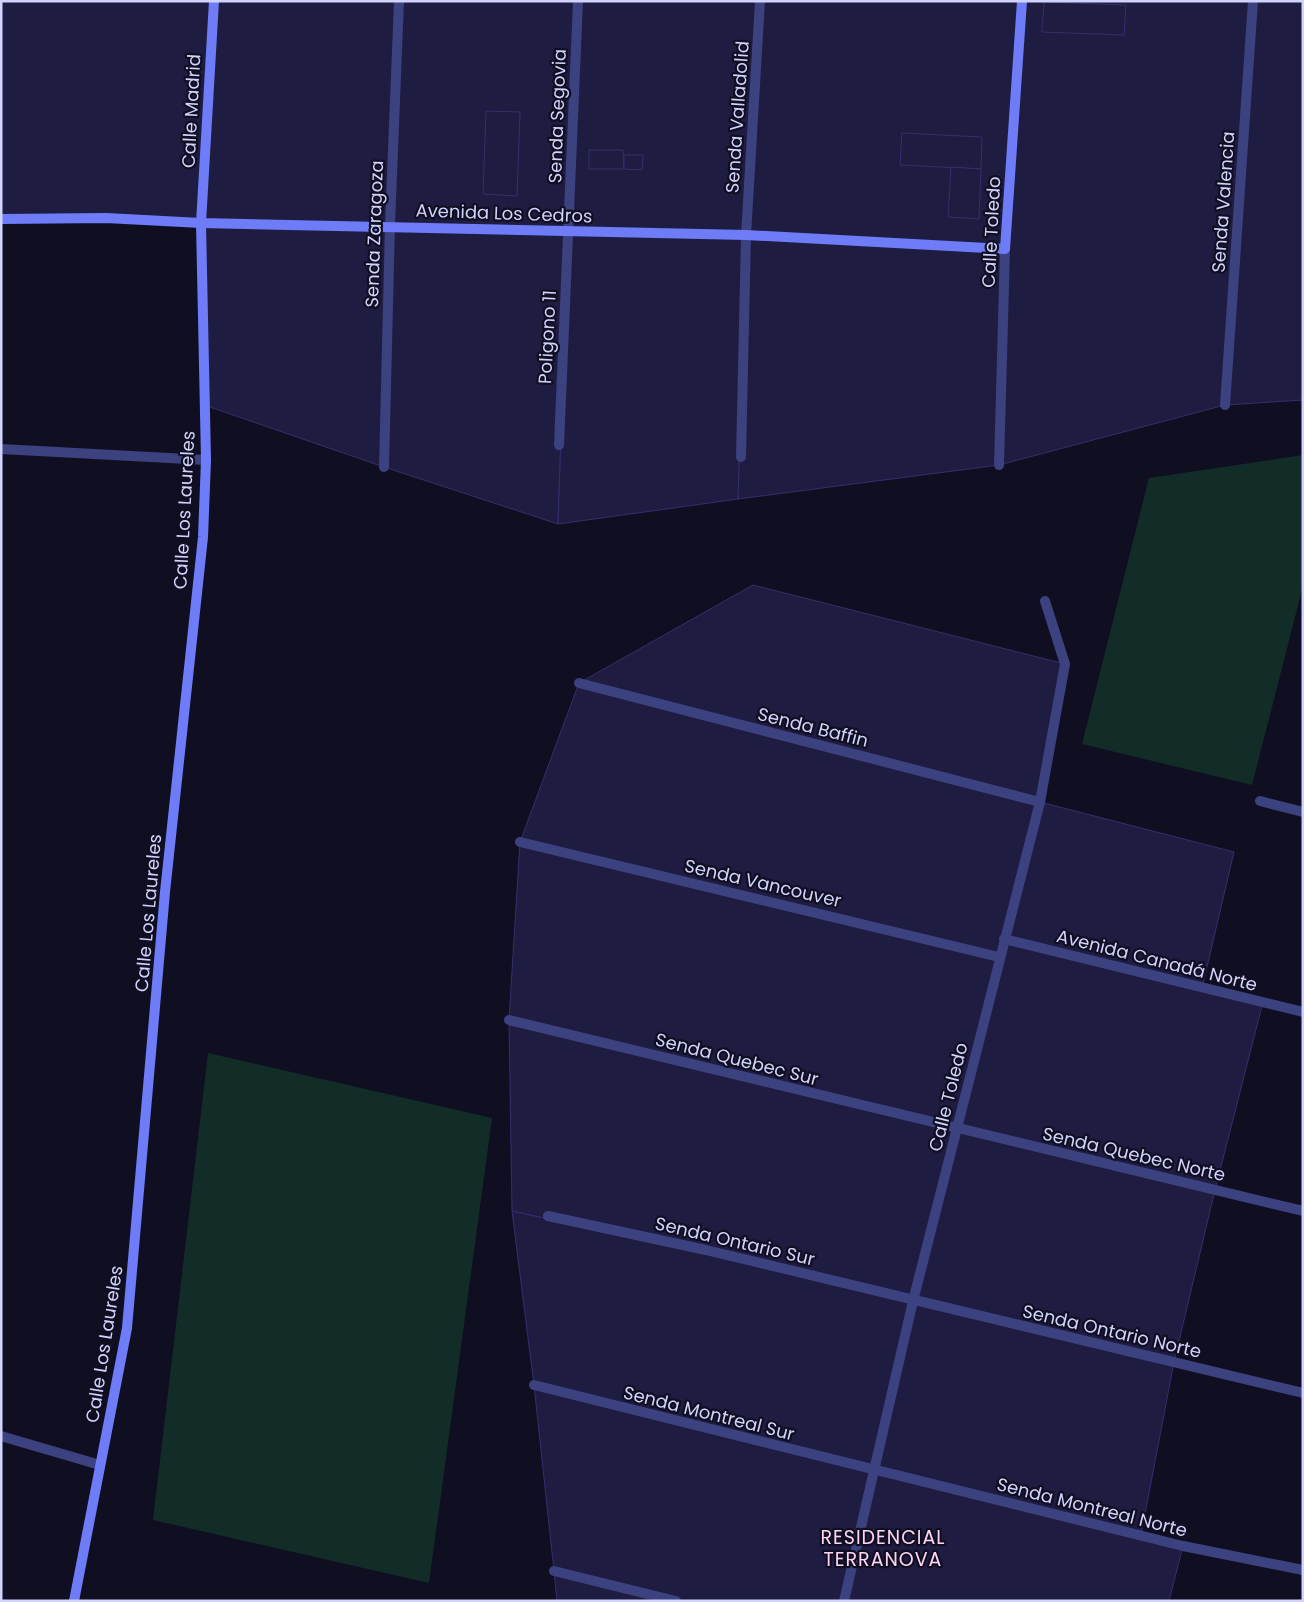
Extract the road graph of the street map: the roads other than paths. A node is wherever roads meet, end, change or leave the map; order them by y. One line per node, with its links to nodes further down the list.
1 (214, 1): 8 (street, Calle Madrid)
2 (399, 1): 9 (street, Senda Zaragoza)
3 (578, 1): 10 (street, Senda Segovia)
4 (760, 1): 11 (street, Senda Valladolid)
5 (1022, 1): 12 (street, Calle Toledo)
6 (1253, 1): 13 (street, Senda Valencia)
7 (1, 219): 8 (street, Avenida Los Cedros)
8 (201, 223): 9 (street, Avenida Los Cedros); 17 (street, Calle Los Laureles)
9 (390, 225): 10 (street, Avenida Los Cedros); 19 (street, Senda Zaragoza)
10 (568, 231): 11 (street, Avenida Los Cedros); 14 (street, Poligono 11)
11 (746, 235): 12 (street, Avenida Los Cedros); 16 (street, Senda Valladolid)
12 (1005, 249): 18 (street, Calle Toledo)
13 (1225, 405)
14 (559, 445)
15 (1, 449): 17 (street)
16 (741, 457)
17 (206, 460): 37 (street, Calle Los Laureles)
18 (999, 465)
19 (384, 467)
20 (1045, 601): 23 (street, Calle Toledo)
21 (579, 683): 23 (street, Senda Baffin)
22 (1260, 801): 24 (street)
23 (1040, 802): 26 (street, Calle Toledo)
24 (1303, 812)
25 (520, 842): 27 (street, Senda Vancouver)
26 (1004, 939): 27 (street, Calle Toledo); 28 (street, Avenida Canadá Norte)
27 (1000, 957): 30 (street, Calle Toledo)
28 (1303, 1012)
29 (510, 1020): 30 (street, Senda Quebec Sur)
30 (957, 1130): 31 (street, Senda Quebec Norte); 33 (street, Calle Toledo)
31 (1303, 1211)
32 (548, 1216): 33 (street, Senda Ontario Sur)
33 (914, 1301): 35 (street, Senda Ontario Norte); 38 (street, Calle Toledo)
34 (534, 1385): 38 (street, Senda Montreal Sur)
35 (1303, 1393)
36 (1, 1436): 37 (street)
37 (100, 1465): 41 (street, Calle Los Laureles)
38 (875, 1471): 39 (street, Senda Montreal Norte); 43 (street, Calle Toledo)
39 (1303, 1570)
40 (554, 1571): 42 (street)
41 (74, 1601)
42 (676, 1601)
43 (844, 1601)

